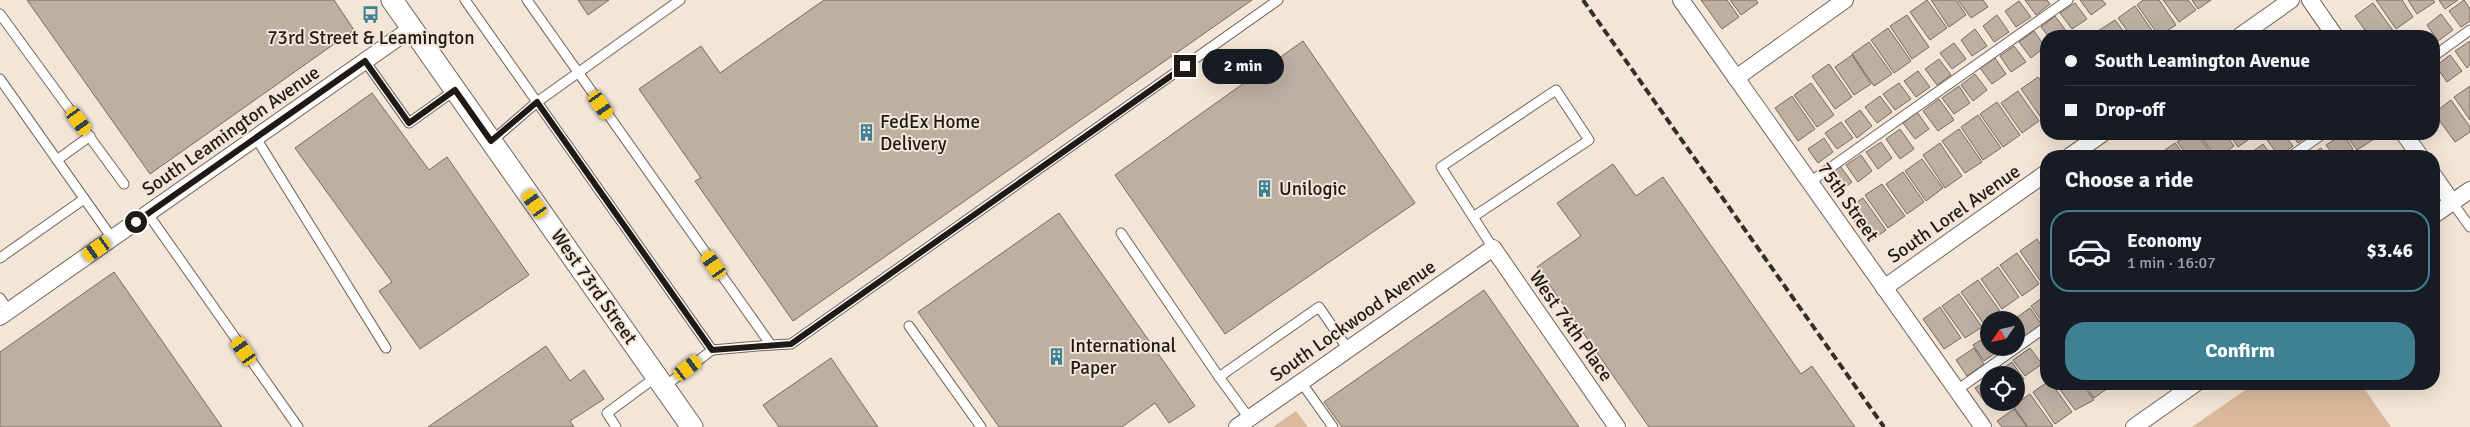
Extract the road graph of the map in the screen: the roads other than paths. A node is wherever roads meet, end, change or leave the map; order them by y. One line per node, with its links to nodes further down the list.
1 (392, 0): 12 (street, West 73rd Street)
2 (465, 0): 22 (lane)
3 (527, 0): 18 (lane)
4 (680, 0): 18 (lane)
5 (1278, 0): 50 (lane)
6 (1681, 0): 19 (street, 75th Street)
7 (1845, 0): 19 (street)
8 (2068, 0): 32 (lane)
9 (2291, 0): 13 (street)
10 (2310, 0): 14 (street)
11 (0, 14): 23 (lane)
12 (412, 28): 17 (street, South Leamington Avenue); 21 (street, West 73rd Street)
13 (2248, 30)
14 (2332, 30)
15 (2470, 30): 16 (lane)
16 (2440, 52)
17 (365, 61): 21 (lane); 24 (street, South Leamington Avenue)
18 (578, 73): 22 (lane); 50 (lane)
19 (1736, 78): 32 (street, 75th Street)
20 (0, 79): 30 (lane)
21 (455, 90): 27 (street, West 73rd Street)
22 (537, 102): 27 (lane); 53 (lane)
23 (90, 136): 30 (lane); 33 (lane)
24 (256, 138): 39 (street, South Leamington Avenue); 51 (lane)
25 (2093, 140): 28 (street)
26 (2314, 140): 29 (lane)
27 (491, 141): 55 (street, West 73rd Street)
28 (2079, 150)
29 (2300, 150)
30 (57, 160): 36 (lane)
31 (2040, 177): 46 (street, South Lorel Avenue)
32 (1810, 182): 46 (street, 75th Street)
33 (124, 184)
34 (2440, 185): 37 (street)
35 (2470, 190): 37 (street)
36 (84, 199): 43 (lane); 45 (lane)
37 (2452, 202): 38 (street); 41 (lane)
38 (2440, 211)
39 (148, 214): 43 (street, South Leamington Avenue); 60 (lane)
40 (1473, 217): 40 (lane); 44 (lane)
41 (2470, 227)
42 (1121, 233): 54 (lane)
43 (112, 238): 47 (street, South Leamington Avenue)
44 (1493, 248): 52 (street, South Lockwood Avenue); 65 (street, West 74th Place)
45 (0, 258)
46 (1884, 288): 57 (street, 75th Street)
47 (3, 309)
48 (909, 326): 63 (lane)
49 (2040, 331): 57 (lane)
50 (771, 345): 53 (lane)
51 (386, 348)
52 (1348, 349): 54 (lane); 56 (street, South Lockwood Avenue)
53 (712, 350): 55 (lane)
54 (1220, 377): 59 (lane)
55 (660, 382): 61 (lane); 62 (street, West 73rd Street)
56 (1301, 382): 59 (street, South Lockwood Avenue); 64 (lane)
57 (1957, 390): 66 (street, 75th Street)
58 (2186, 390): 67 (street)
59 (1243, 423)
60 (298, 427)
61 (616, 427)
62 (692, 427)
63 (981, 427)
64 (1333, 427)
65 (1617, 427)
66 (1983, 427)
67 (2134, 427)

